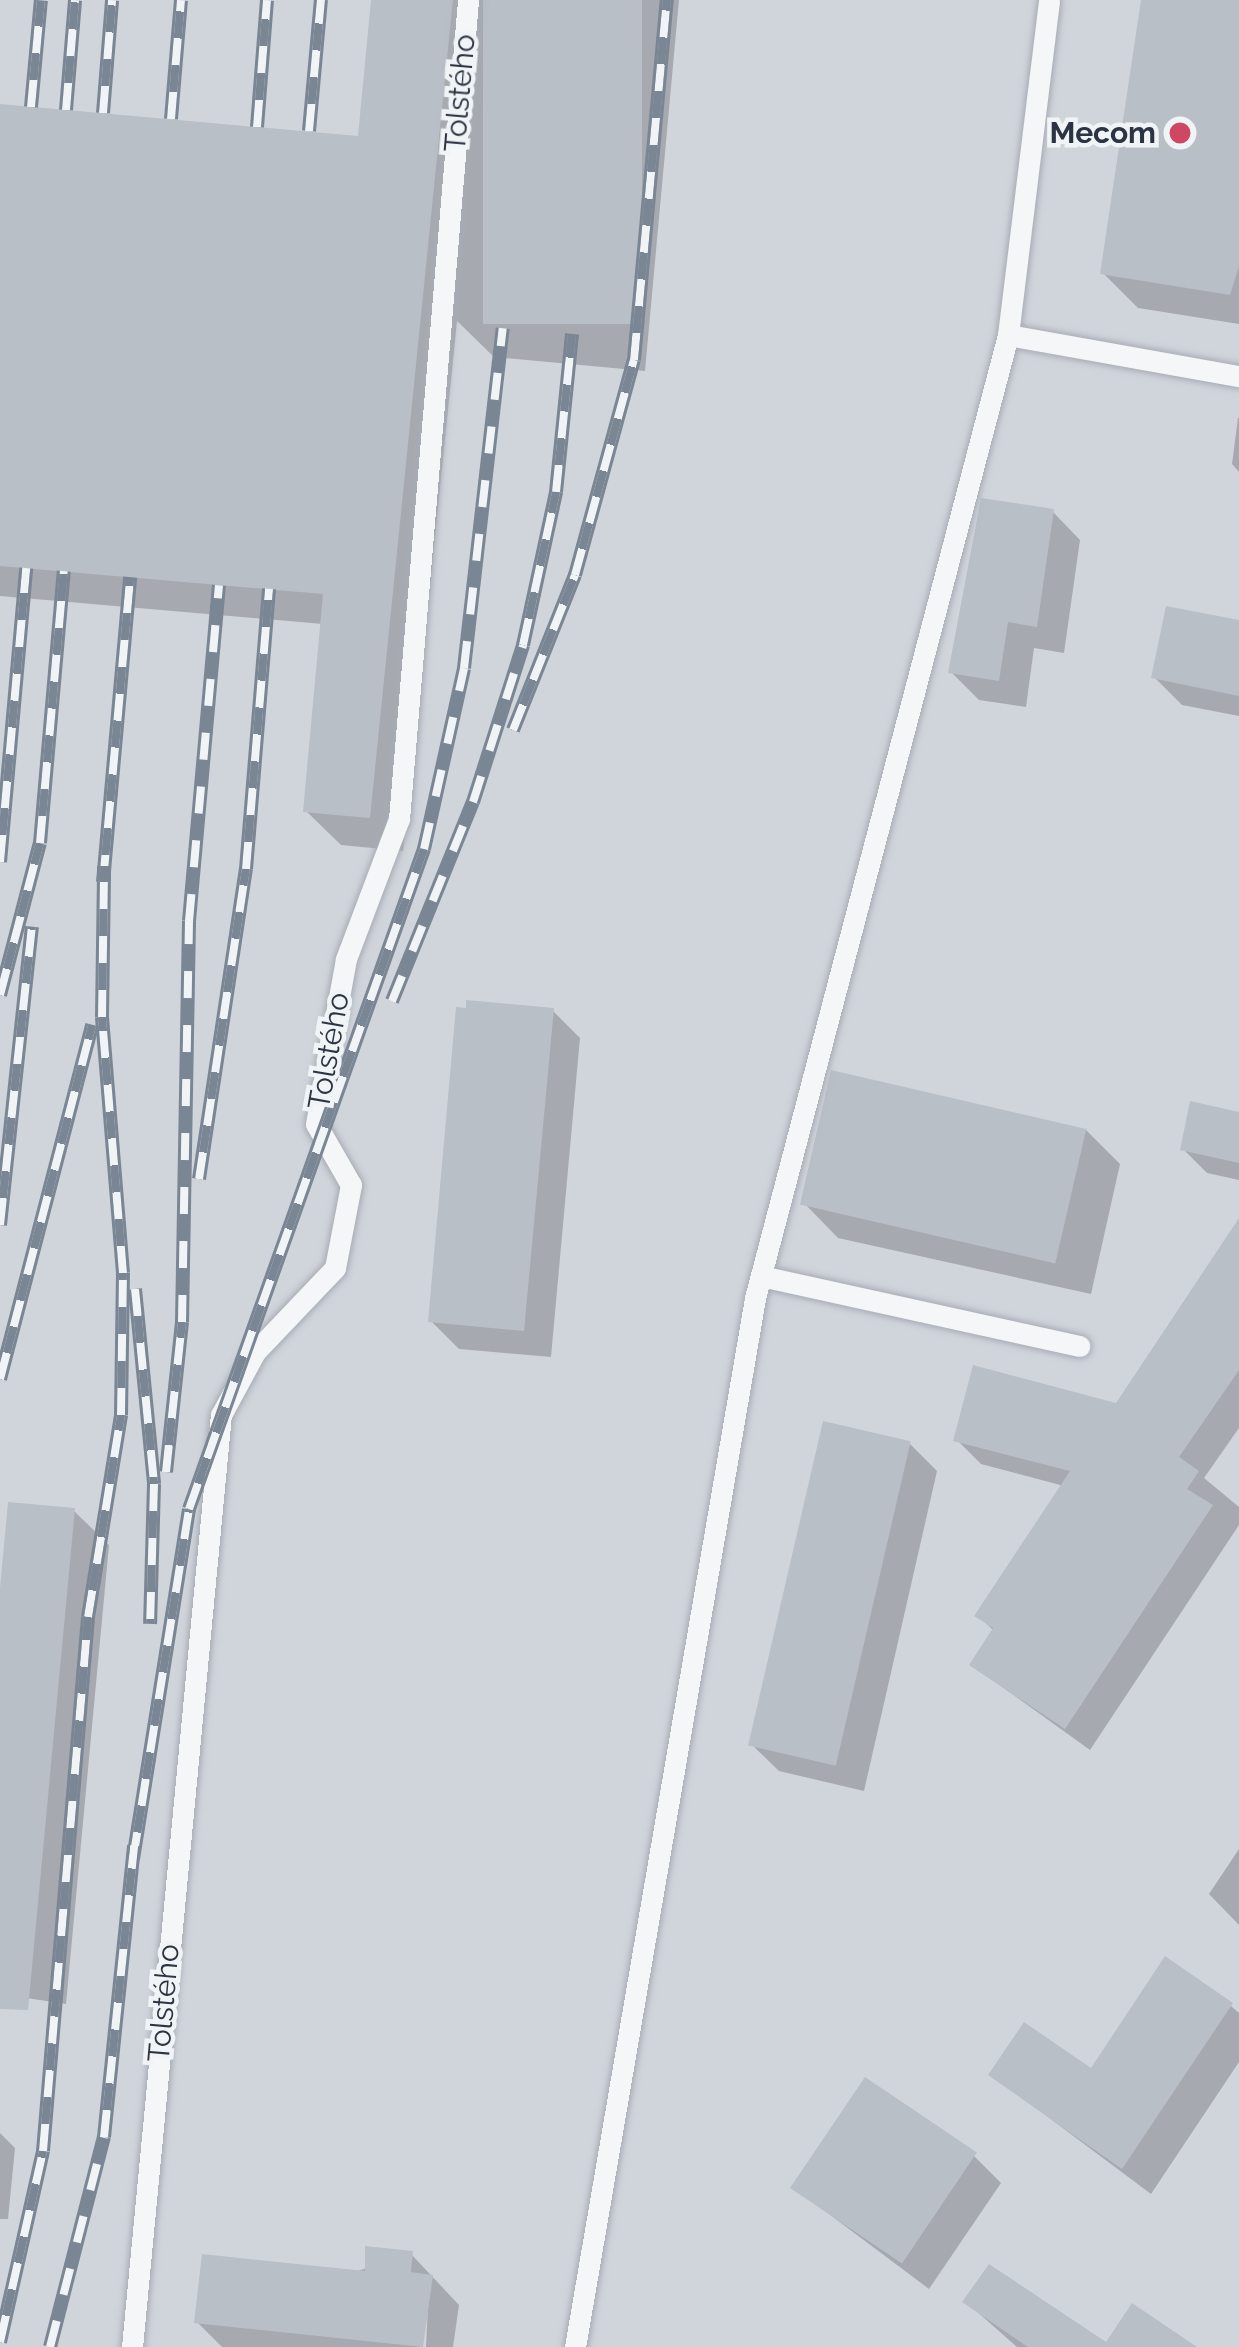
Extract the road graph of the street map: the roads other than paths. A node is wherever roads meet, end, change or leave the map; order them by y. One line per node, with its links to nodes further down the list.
1 (468, 0): 7 (lane, Tolstého)
2 (1049, 0): 3 (lane)
3 (1008, 335): 4 (lane); 5 (lane)
4 (1239, 376)
5 (760, 1276): 6 (lane); 8 (lane)
6 (1079, 1346)
7 (132, 2347)
8 (575, 2347)

